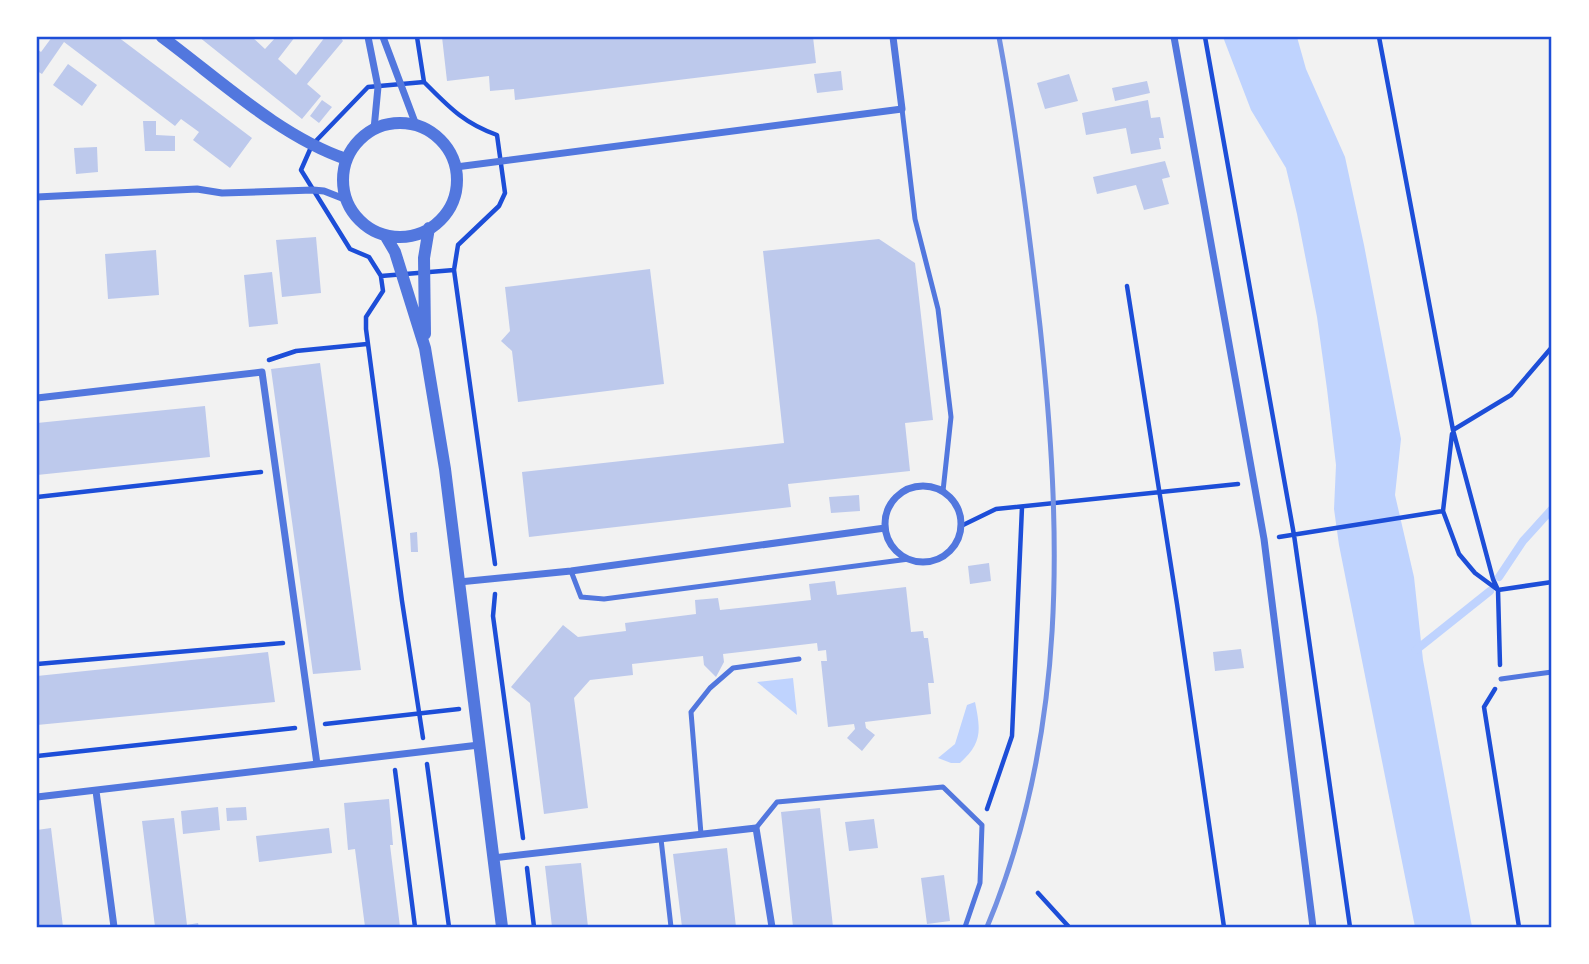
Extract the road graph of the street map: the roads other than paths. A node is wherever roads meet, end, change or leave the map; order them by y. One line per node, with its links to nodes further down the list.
1 (162, 37): 9 (street)
2 (368, 37): 8 (street)
3 (383, 37): 7 (street)
4 (893, 37): 6 (street)
5 (1174, 37): 38 (street)
6 (902, 110): 10 (street); 17 (lane)
7 (416, 125): 8 (street); 10 (street)
8 (374, 129): 9 (street)
9 (346, 159): 12 (street)
10 (456, 167): 13 (street)
11 (37, 198): 12 (street)
12 (347, 200): 14 (street)
13 (429, 228): 14 (street); 15 (street)
14 (385, 235): 15 (street)
15 (425, 348): 21 (street)
16 (37, 398): 26 (street)
17 (943, 491): 18 (street); 19 (street)
18 (885, 528): 19 (street); 20 (street)
19 (909, 559): 20 (lane)
20 (571, 571): 21 (street)
21 (459, 582): 25 (street)
22 (799, 659): 30 (lane)
23 (1552, 671): 24 (lane)
24 (1501, 679)
25 (479, 745): 26 (street); 32 (street)
26 (317, 764): 27 (street)
27 (96, 791): 28 (street); 33 (street)
28 (37, 797)
29 (756, 828): 30 (street); 36 (street); 37 (lane)
30 (701, 834): 31 (street)
31 (660, 839): 32 (street); 35 (lane)
32 (494, 858): 34 (street)
33 (114, 927)
34 (502, 927)
35 (671, 927)
36 (772, 927)
37 (965, 927)
38 (1313, 927)

